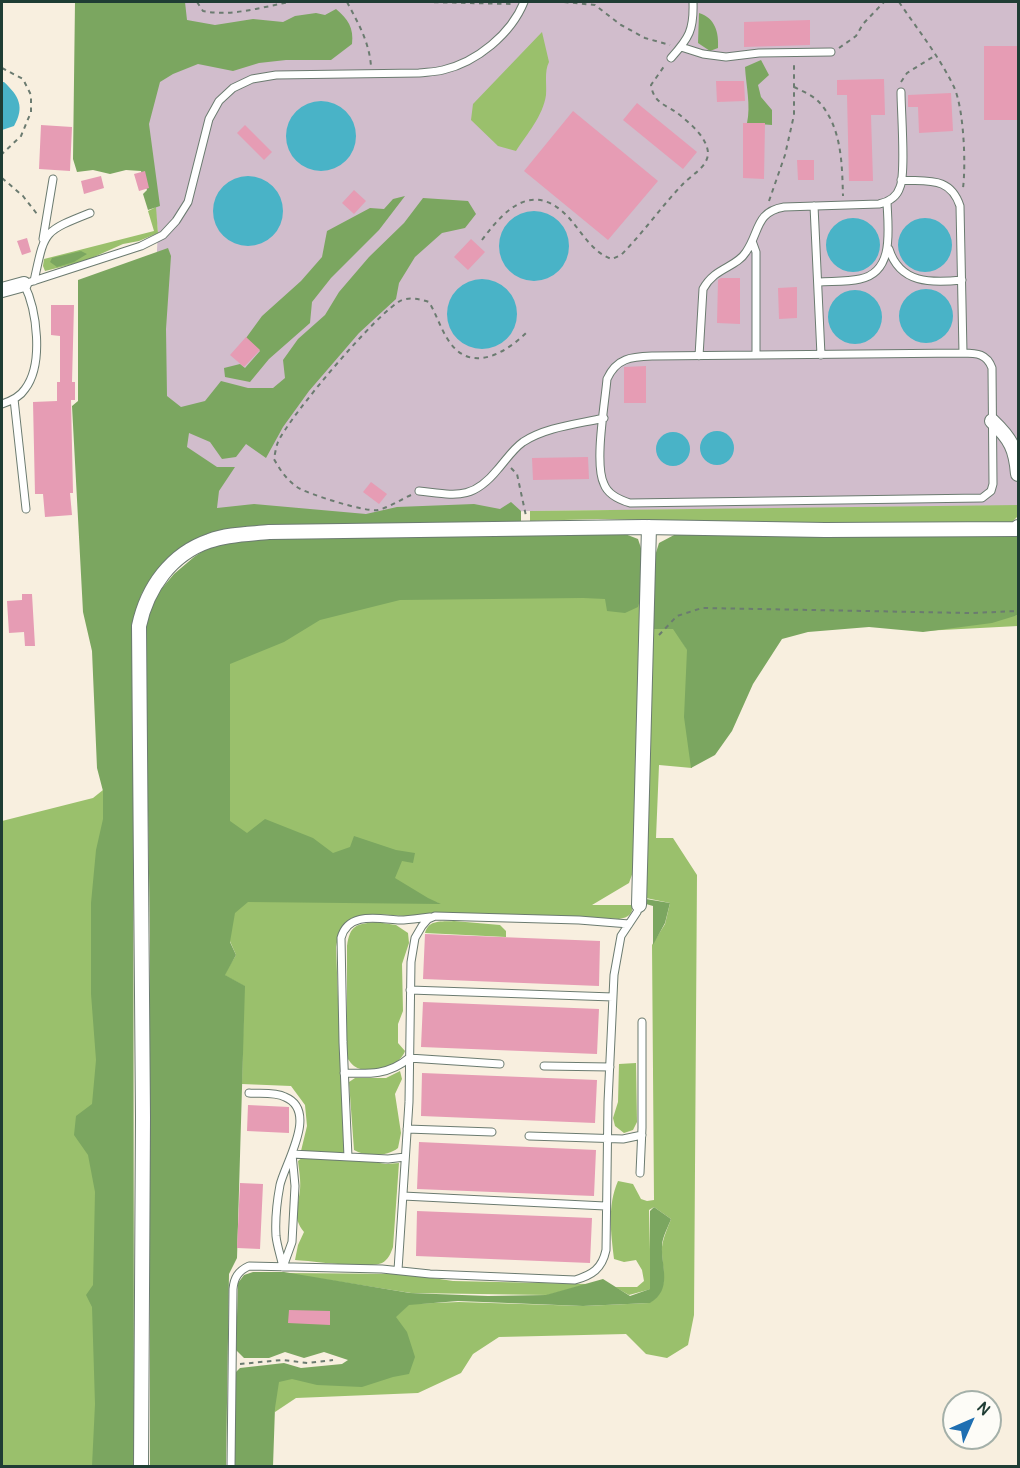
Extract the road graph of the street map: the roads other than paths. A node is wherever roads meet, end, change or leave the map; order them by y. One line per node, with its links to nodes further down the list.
1 (693, 2): 3 (lane)
2 (523, 3): 16 (lane)
3 (681, 47): 4 (lane); 5 (lane)
4 (831, 52)
5 (670, 58)
6 (901, 92): 8 (lane)
7 (53, 179): 12 (lane)
8 (901, 180): 9 (lane); 15 (lane)
9 (887, 202): 10 (lane); 14 (lane)
10 (814, 206): 13 (lane); 17 (lane)
11 (90, 213): 12 (lane)
12 (43, 240): 16 (lane)
13 (752, 242): 20 (lane); 22 (lane)
14 (888, 247): 15 (lane); 17 (lane)
15 (962, 280): 19 (lane)
16 (29, 282): 18 (street); 23 (lane)
17 (818, 282): 21 (lane)
18 (2, 290)
19 (963, 353): 21 (lane); 26 (lane)
20 (756, 355): 21 (lane); 22 (lane)
21 (821, 355)
22 (699, 356): 25 (lane)
23 (14, 399): 24 (lane); 29 (lane)
24 (2, 404)
25 (604, 418): 26 (lane); 28 (lane)
26 (993, 421): 27 (street)
27 (1018, 474)
28 (419, 491)
29 (26, 509)
30 (649, 527): 31 (street); 32 (street); 57 (street)
31 (1018, 528)
32 (639, 905): 34 (lane)
33 (435, 916): 34 (lane); 35 (lane); 42 (lane)
34 (629, 924): 36 (lane)
35 (410, 990): 36 (lane); 38 (lane)
36 (613, 997): 41 (lane)
37 (642, 1022): 46 (lane)
38 (409, 1058): 39 (lane); 42 (lane); 44 (lane)
39 (500, 1064)
40 (544, 1066): 41 (lane)
41 (610, 1067): 48 (lane)
42 (344, 1073): 50 (lane)
43 (249, 1093): 49 (lane)
44 (407, 1129): 45 (lane); 51 (lane)
45 (492, 1132)
46 (642, 1135): 48 (lane); 52 (lane)
47 (529, 1136): 48 (lane)
48 (607, 1137): 54 (lane)
49 (292, 1154): 50 (lane); 55 (lane); 55 (lane)
50 (348, 1157): 51 (lane)
51 (405, 1157): 53 (lane)
52 (640, 1173)
53 (403, 1196): 54 (lane); 56 (lane)
54 (605, 1206): 56 (lane)
55 (283, 1267): 56 (lane); 58 (lane)
56 (398, 1270)
57 (141, 1467)
58 (231, 1467)

